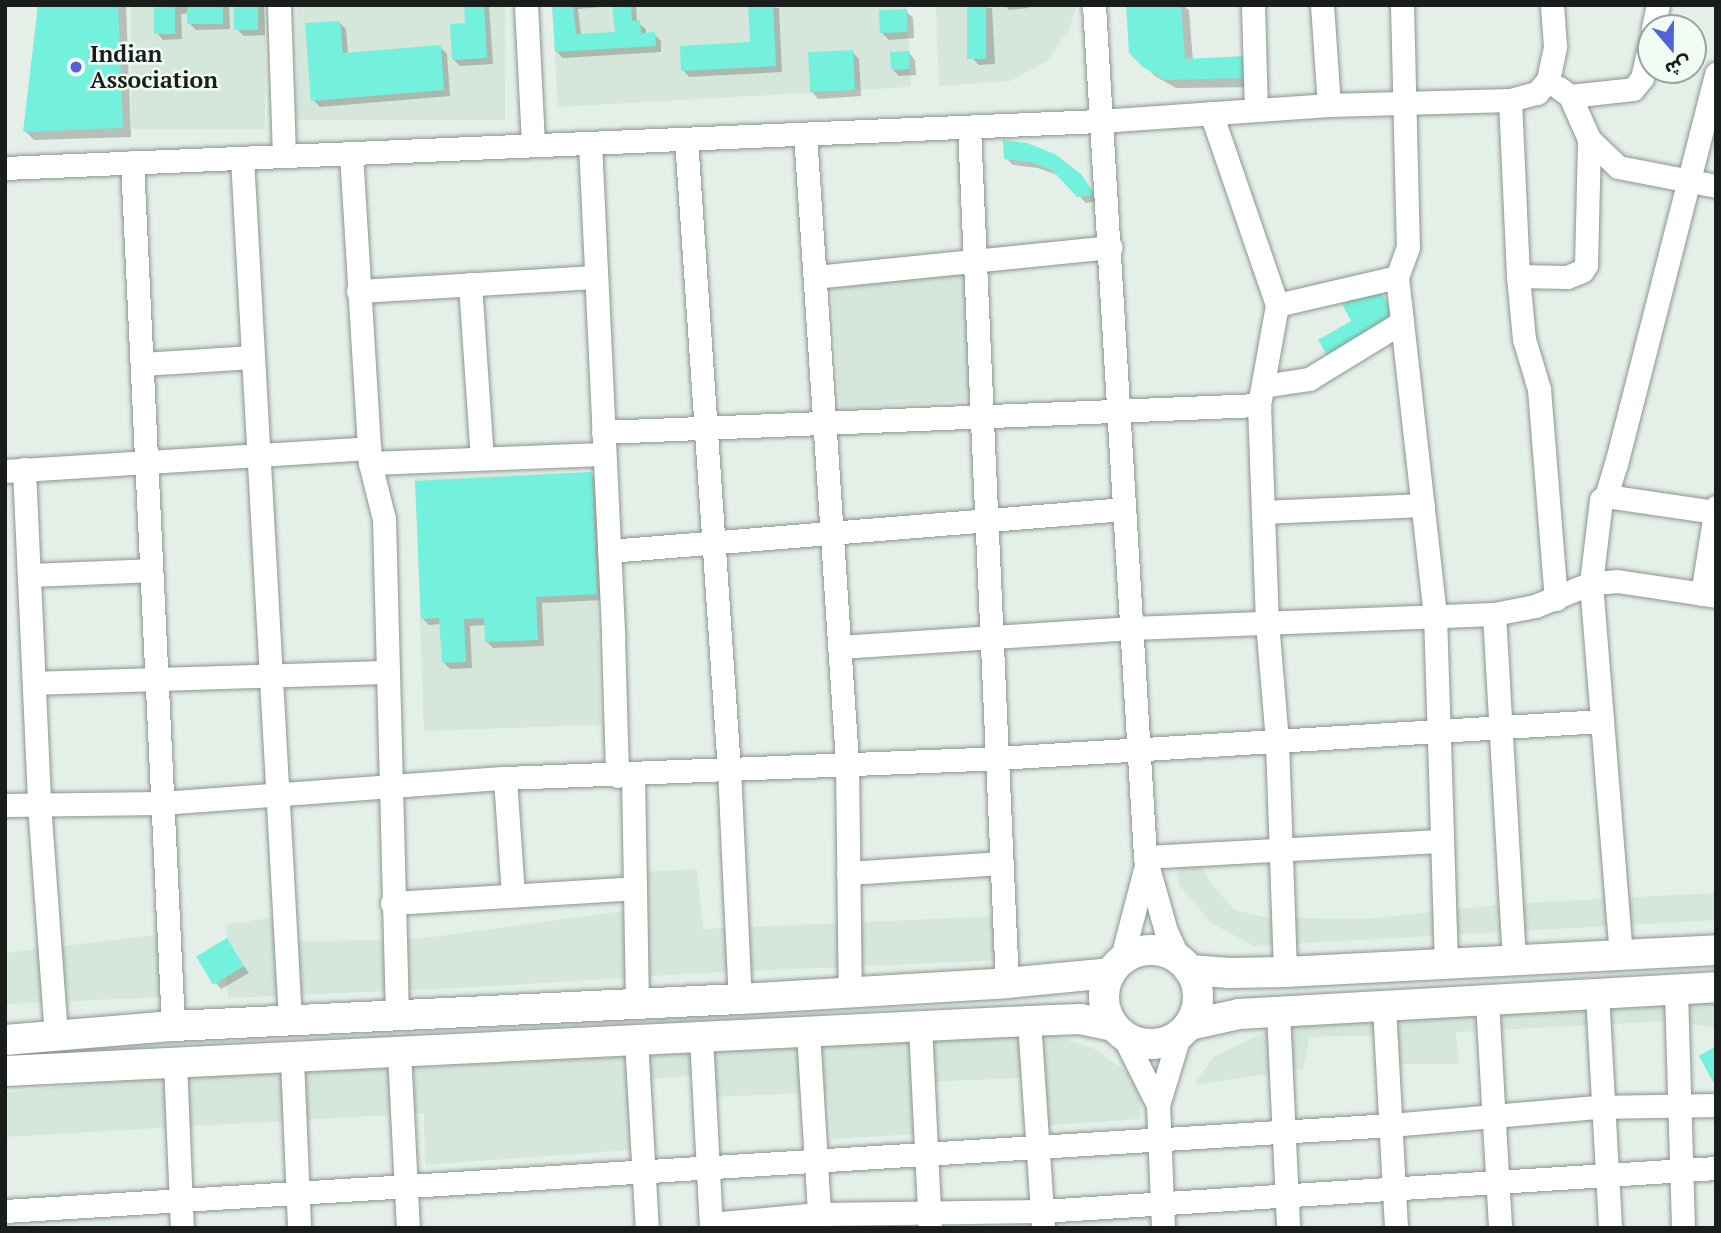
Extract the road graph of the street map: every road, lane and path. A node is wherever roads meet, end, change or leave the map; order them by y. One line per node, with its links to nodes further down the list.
1 (279, 5): 25 (street)
2 (526, 5): 23 (street)
3 (1094, 5): 17 (street)
4 (1253, 5): 15 (street)
5 (1322, 5): 13 (street)
6 (1402, 5): 14 (street)
7 (1552, 5): 9 (street)
8 (1716, 74): 29 (street)
9 (1549, 80): 11 (street); 12 (street)
10 (1637, 84): 11 (street)
11 (1570, 96): 21 (street)
12 (1510, 100): 14 (street); 33 (street)
13 (1329, 105): 14 (street); 15 (street)
14 (1404, 105): 36 (street)
15 (1256, 110): 16 (street)
16 (1211, 113): 17 (street); 39 (street)
17 (1100, 121): 18 (street); 31 (street)
18 (969, 127): 19 (street); 32 (street)
19 (805, 134): 20 (street); 35 (street)
20 (686, 139): 22 (street); 47 (street)
21 (1589, 139): 29 (street); 33 (street)
22 (590, 143): 23 (street); 34 (street)
23 (533, 144): 24 (street)
24 (351, 153): 25 (street); 38 (street)
25 (284, 156): 26 (street)
26 (242, 158): 27 (street); 41 (street)
27 (132, 162): 28 (street); 42 (street)
28 (5, 168)
29 (1686, 181): 30 (street); 54 (street)
30 (1716, 186)
31 (1110, 247): 32 (street); 44 (street)
32 (973, 259): 35 (street); 45 (street)
33 (1518, 276): 67 (street)
34 (596, 277): 37 (street); 48 (street)
35 (815, 277): 46 (street)
36 (1397, 277): 39 (street); 40 (street)
37 (470, 284): 38 (street); 51 (street)
38 (358, 291): 50 (street)
39 (1277, 305): 43 (street)
40 (1402, 322): 43 (street); 55 (street)
41 (253, 357): 42 (street); 49 (street)
42 (142, 364): 52 (street)
43 (1261, 395): 44 (street); 58 (street)
44 (1118, 412): 45 (street); 56 (street)
45 (982, 417): 46 (street); 59 (street)
46 (824, 423): 47 (street); 60 (street)
47 (705, 428): 48 (street); 61 (street)
48 (603, 443): 51 (street); 62 (street)
49 (258, 455): 50 (street); 52 (street); 75 (street)
50 (370, 455): 51 (street); 74 (street)
51 (482, 458)
52 (146, 462): 53 (street); 63 (street)
53 (15, 470): 64 (street)
54 (1606, 496): 57 (street); 65 (street)
55 (1423, 505): 58 (street); 68 (street)
56 (1124, 509): 59 (street); 71 (street)
57 (1715, 510): 66 (street)
58 (1263, 512): 70 (street)
59 (987, 520): 60 (street); 72 (street)
60 (832, 533): 61 (street); 73 (street)
61 (713, 543): 62 (street); 85 (street)
62 (609, 551): 86 (street)
63 (151, 570): 64 (street); 76 (street)
64 (29, 575): 77 (street)
65 (1591, 583): 66 (street); 67 (street); 78 (street)
66 (1709, 595)
67 (1556, 598): 69 (street)
68 (1435, 614): 69 (street); 70 (street); 80 (street)
69 (1494, 614): 79 (street)
70 (1267, 622): 71 (street); 81 (street)
71 (1132, 628): 72 (street); 82 (street)
72 (992, 636): 73 (street); 83 (street)
73 (839, 647): 84 (street)
74 (388, 672): 75 (street); 88 (street)
75 (271, 676): 76 (street); 89 (street)
76 (156, 681): 77 (street); 90 (street)
77 (34, 683): 91 (street)
78 (1602, 721): 79 (street); 102 (street)
79 (1501, 728): 80 (street); 103 (street)
80 (1438, 732): 81 (street); 93 (street)
81 (1277, 742): 82 (street); 94 (street)
82 (1137, 751): 83 (street); 95 (street)
83 (998, 758): 84 (street); 96 (street)
84 (847, 762): 85 (street); 97 (street)
85 (729, 769): 86 (street); 113 (street)
86 (625, 775): 87 (street); 98 (street)
87 (505, 778): 88 (street); 99 (street)
88 (388, 786): 89 (street); 100 (street)
89 (277, 796): 90 (street); 119 (street)
90 (161, 803): 91 (street); 121 (street)
91 (39, 804): 92 (street); 126 (street)
92 (5, 805)
93 (1442, 841): 94 (street); 105 (street)
94 (1281, 850): 95 (street); 107 (street)
95 (1146, 862): 104 (street); 106 (street)
96 (1002, 863): 97 (street); 108 (street)
97 (848, 873): 111 (street)
98 (635, 888): 99 (street); 115 (street)
99 (513, 895): 100 (street)
100 (392, 903): 118 (street)
101 (1716, 950): 102 (main road)
102 (1621, 956): 103 (main road)
103 (1514, 961): 105 (main road)
104 (1184, 964): 106 (main road); 107 (main road); 123 (main road)
105 (1446, 965): 107 (main road)
106 (1115, 967): 108 (main road); 125 (main road)
107 (1285, 972)
108 (1007, 983): 111 (main road)
109 (1716, 987): 110 (main road)
110 (1676, 991): 112 (main road); 136 (street)
111 (850, 992): 113 (main road)
112 (1597, 994): 114 (main road); 137 (street)
113 (740, 999): 115 (main road)
114 (1487, 1001): 116 (main road); 138 (street)
115 (637, 1004): 118 (main road)
116 (1384, 1006): 117 (main road); 139 (street)
117 (1278, 1012): 123 (main road); 140 (street)
118 (397, 1015): 119 (main road)
119 (290, 1020): 121 (main road)
120 (1028, 1021): 122 (main road); 125 (main road); 142 (street)
121 (173, 1026): 126 (main road)
122 (920, 1026): 124 (main road); 143 (street)
123 (1184, 1030): 125 (main road); 134 (street)
124 (808, 1032): 127 (main road); 144 (street)
125 (1118, 1032): 134 (street)
126 (56, 1036): 128 (main road)
127 (701, 1037): 129 (main road); 145 (street)
128 (5, 1040)
129 (636, 1040): 130 (main road); 148 (street)
130 (400, 1052): 131 (main road); 151 (street)
131 (292, 1059): 132 (main road); 153 (street)
132 (175, 1063): 133 (main road); 155 (street)
133 (5, 1071)
134 (1158, 1105): 141 (street)
135 (1716, 1105): 136 (street)
136 (1680, 1106): 137 (street); 147 (street)
137 (1604, 1107): 138 (street); 149 (street)
138 (1494, 1115): 139 (street); 150 (street)
139 (1391, 1125): 140 (street); 152 (street)
140 (1284, 1132): 141 (street); 154 (street)
141 (1160, 1139): 142 (street); 156 (street)
142 (1038, 1147): 143 (street); 158 (street)
143 (926, 1154): 144 (street); 160 (street)
144 (816, 1162): 145 (street); 159 (street)
145 (709, 1167): 148 (street); 161 (street)
146 (1716, 1168): 147 (street)
147 (1681, 1170): 149 (street); 171 (street)
148 (644, 1172): 151 (street); 165 (street)
149 (1606, 1175): 150 (street); 170 (street)
150 (1497, 1182): 152 (street); 169 (street)
151 (406, 1186): 153 (street); 164 (street)
152 (1393, 1188): 154 (street); 168 (street)
153 (298, 1194): 155 (street); 163 (street)
154 (1286, 1195): 156 (street); 167 (street)
155 (181, 1201): 157 (street); 162 (street)
156 (1162, 1203): 158 (street); 166 (street)
157 (5, 1211)
158 (1042, 1219): 160 (street)
159 (819, 1221): 160 (street); 161 (street)
160 (929, 1221)
161 (711, 1226)
162 (181, 1228)
163 (299, 1228)
164 (408, 1228)
165 (647, 1228)
166 (1163, 1228)
167 (1288, 1228)
168 (1396, 1228)
169 (1500, 1228)
170 (1610, 1228)
171 (1684, 1228)

